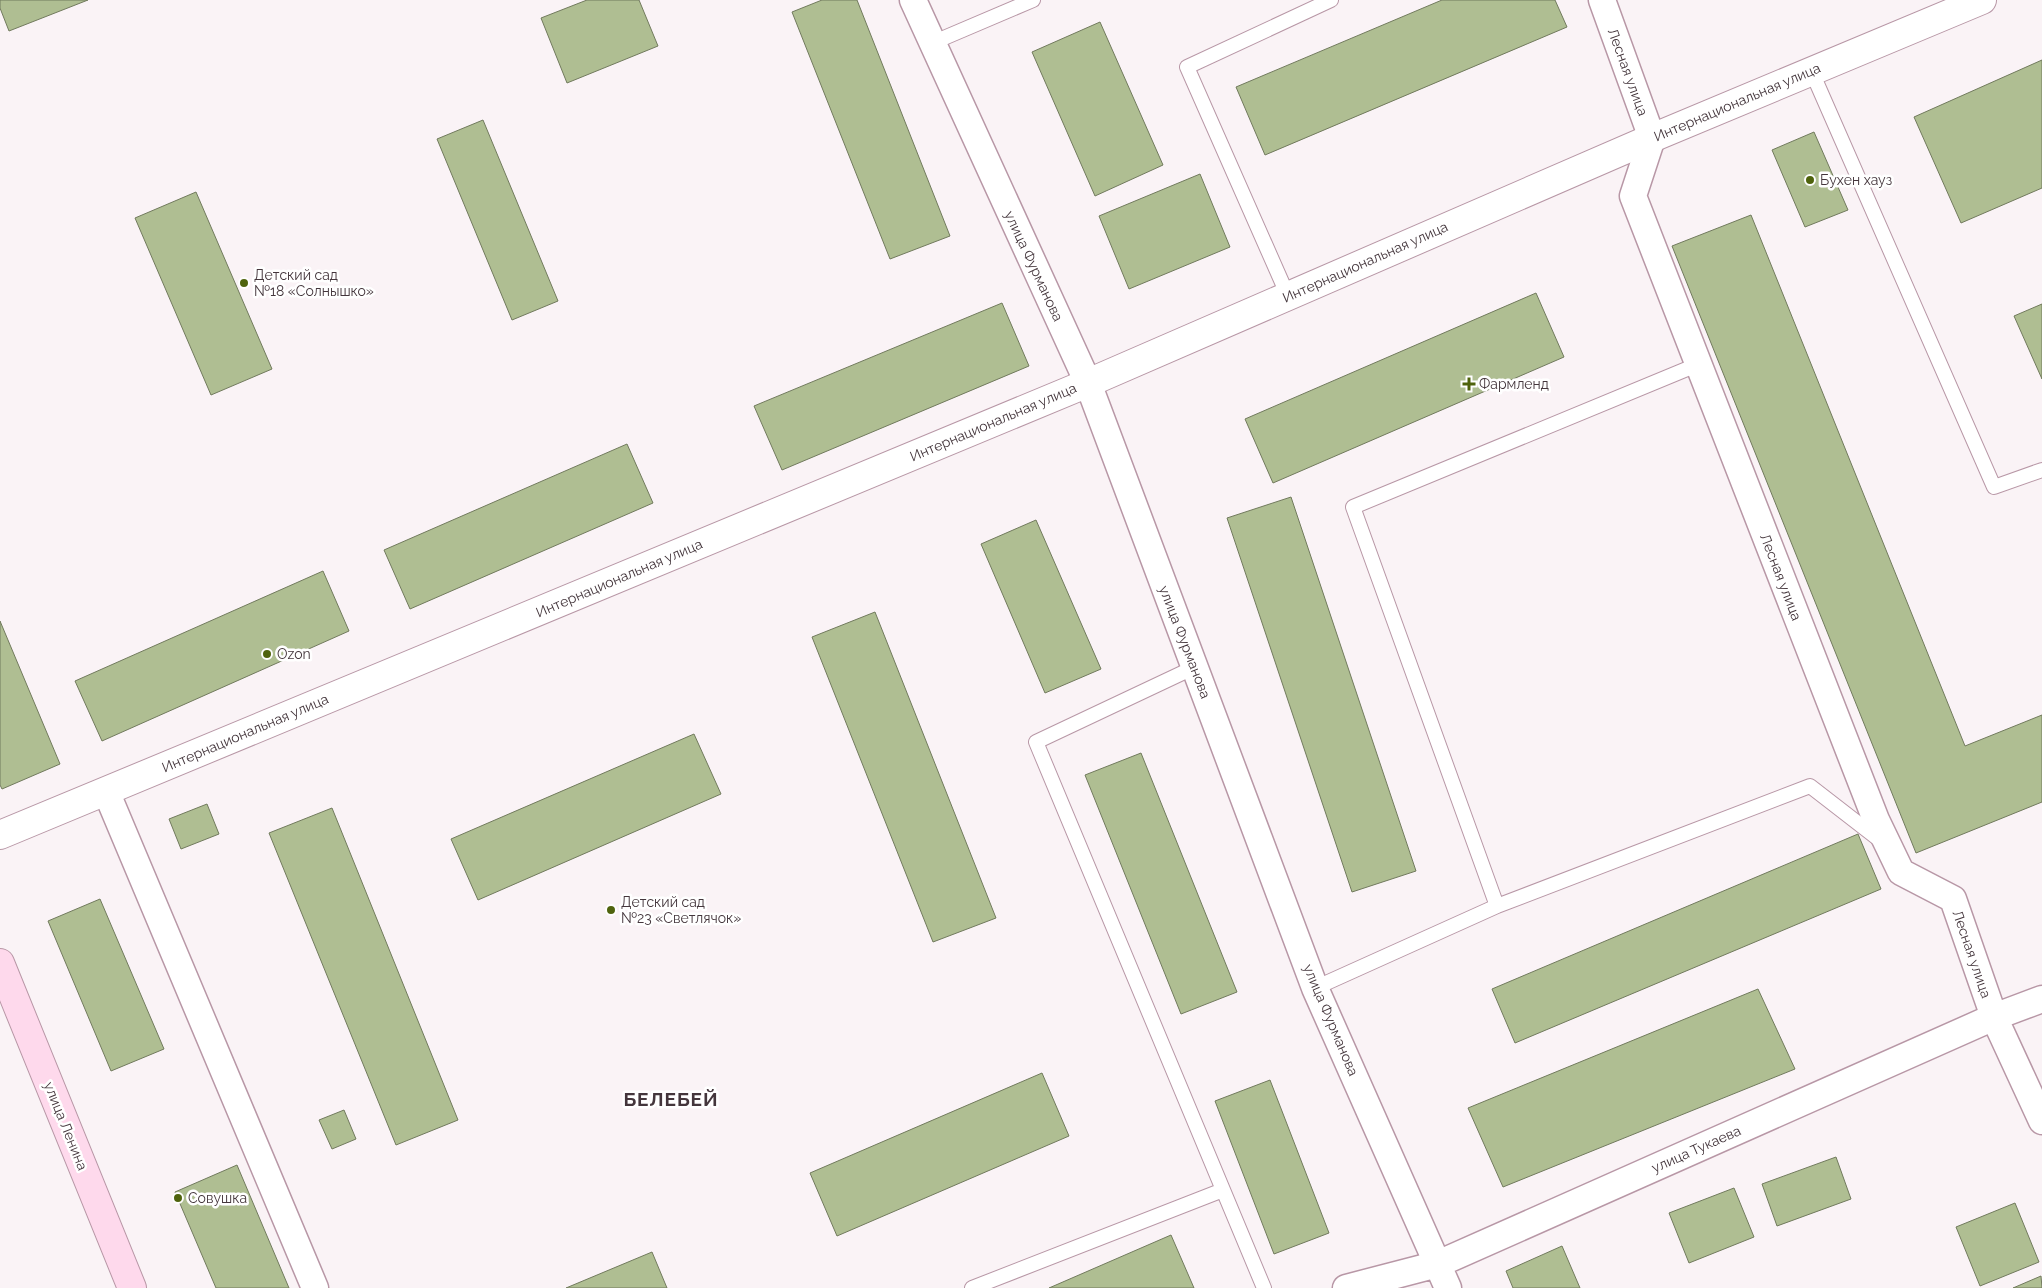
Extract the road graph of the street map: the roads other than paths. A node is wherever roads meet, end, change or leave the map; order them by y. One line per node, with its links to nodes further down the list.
1 (913, 0): 6 (street, улица Фурманова)
2 (1033, 0): 6 (lane)
3 (1331, 0): 9 (lane)
4 (1602, 0): 8 (street, Лесная улица)
5 (1982, 0): 7 (street, Интернациональная улица)
6 (932, 43): 11 (street, улица Фурманова)
7 (1811, 70): 8 (street, Интернациональная улица); 12 (lane)
8 (1652, 138): 9 (street, Интернациональная улица); 10 (street, Лесная улица)
9 (1288, 296): 11 (street, Интернациональная улица)
10 (1699, 364): 16 (street, Лесная улица); 17 (lane)
11 (1088, 383): 13 (street, улица Фурманова); 14 (street, Интернациональная улица)
12 (2042, 470)
13 (1195, 667): 19 (street, улица Фурманова); 23 (lane)
14 (106, 791): 15 (street, Интернациональная улица); 26 (street)
15 (0, 835)
16 (1889, 848): 17 (lane); 21 (street, Лесная улица)
17 (1497, 906): 19 (lane)
18 (0, 963): 25 (main road, улица Ленина)
19 (1315, 988): 24 (street, улица Фурманова)
20 (2042, 999): 21 (street, улица Тукаева)
21 (1994, 1017): 22 (street, Лесная улица); 24 (street, улица Тукаева)
22 (2042, 1121)
23 (1223, 1190): 27 (lane); 28 (lane)
24 (1438, 1264): 29 (street, улица Тукаева); 30 (street, улица Фурманова)
25 (132, 1288)
26 (315, 1288)
27 (972, 1288)
28 (1264, 1288)
29 (1346, 1288)
30 (1448, 1288)

